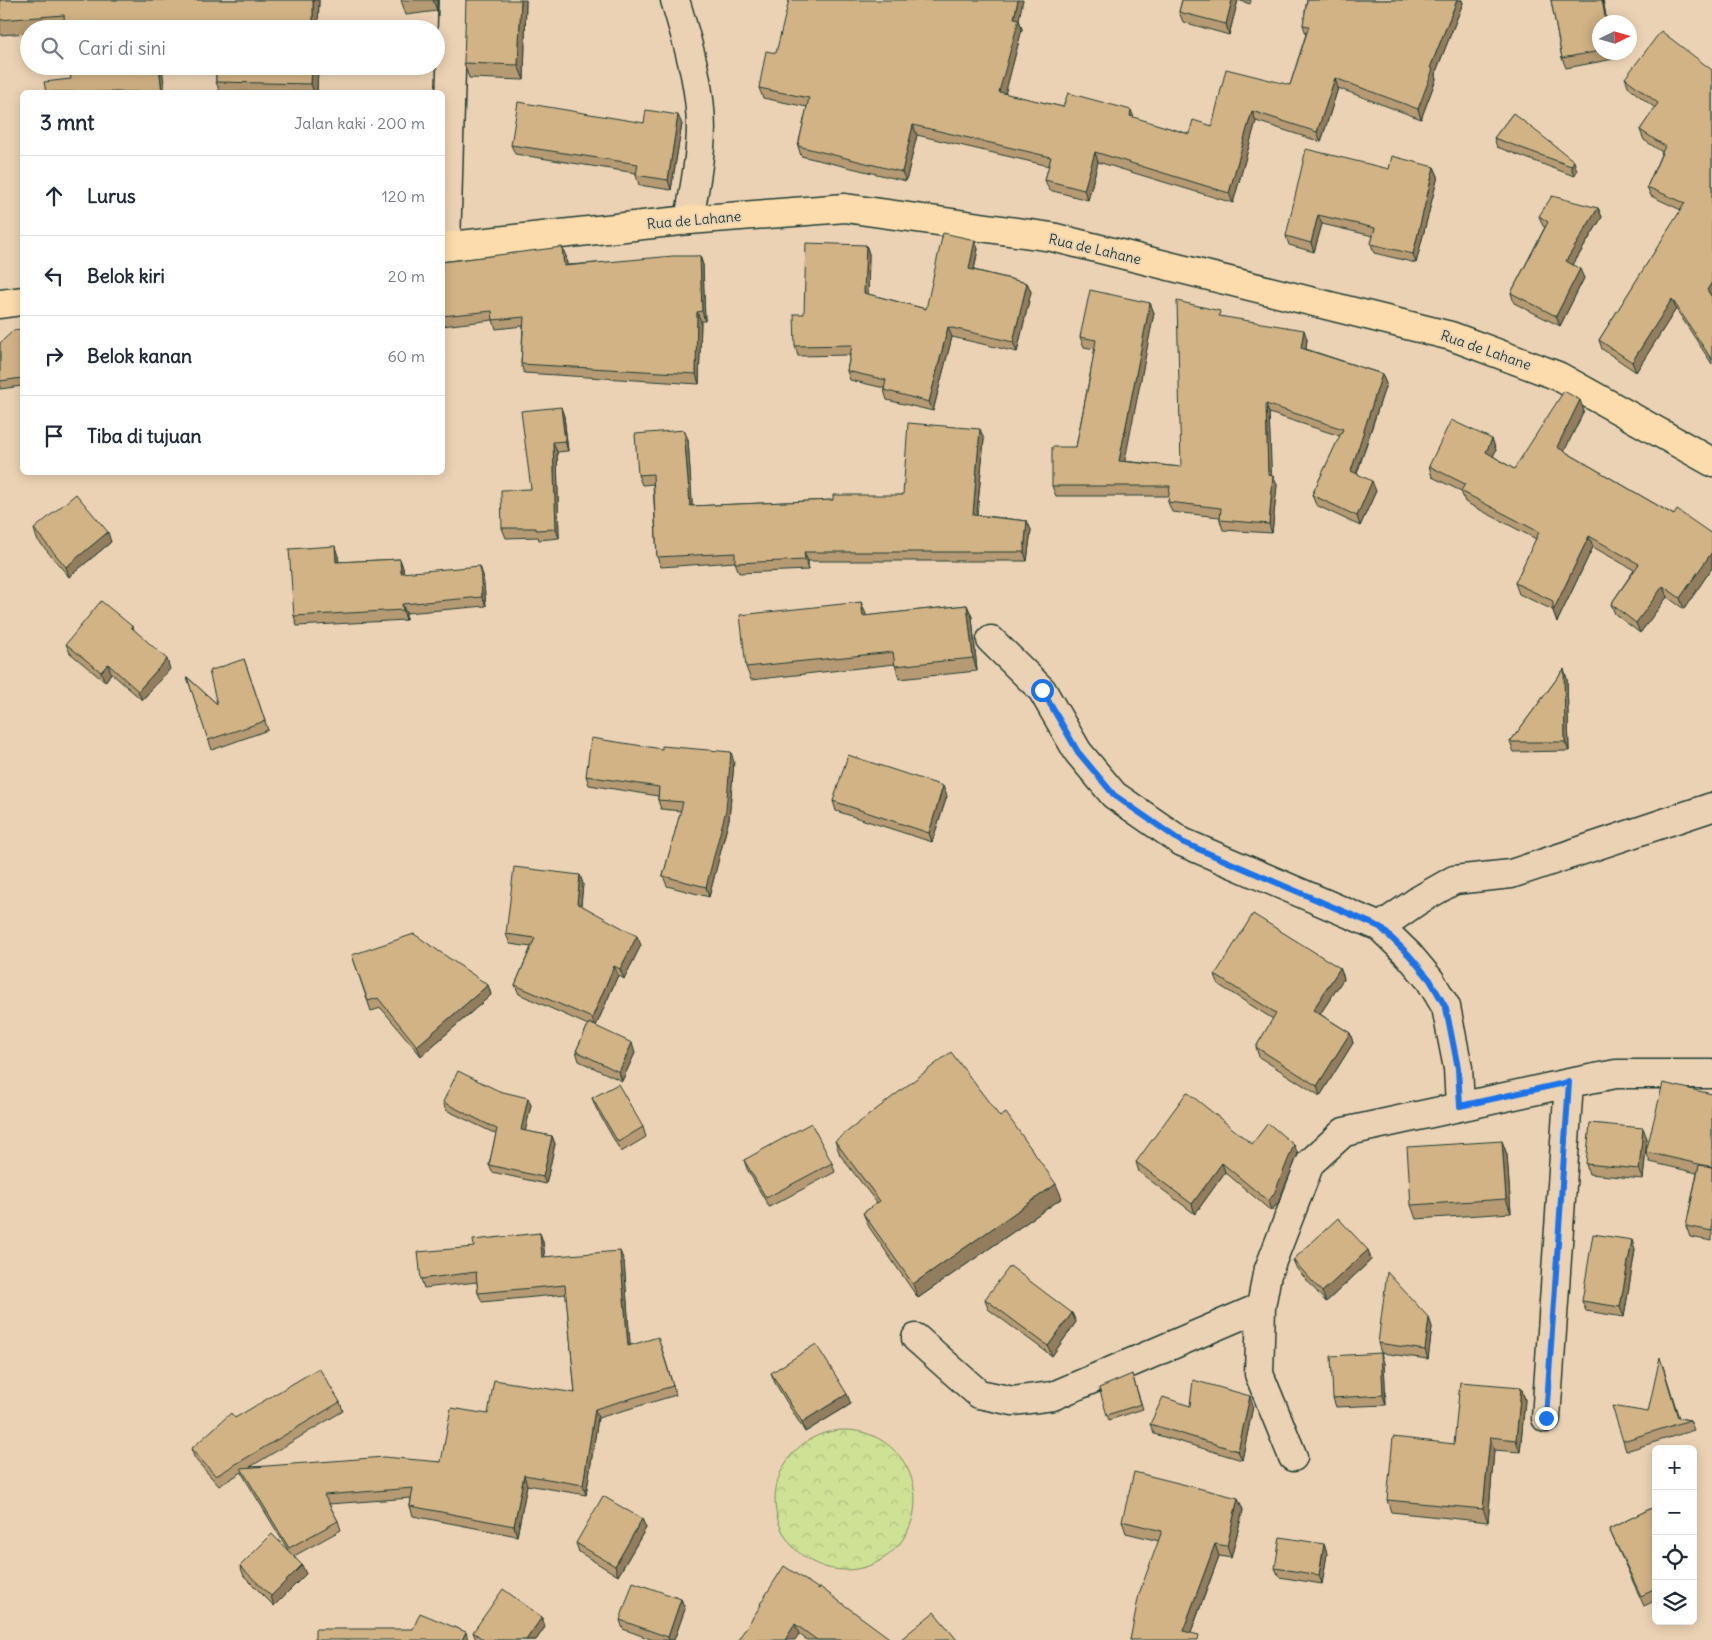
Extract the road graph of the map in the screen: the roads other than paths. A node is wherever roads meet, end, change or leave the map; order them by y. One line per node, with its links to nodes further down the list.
1 (453, 0): 3 (street)
2 (675, 0): 4 (street)
3 (445, 219)
4 (689, 220): 5 (main road, Rua de Lahane); 8 (main road, Rua de Lahane)
5 (445, 246)
6 (20, 301): 7 (main road)
7 (0, 304)
8 (1712, 462)
9 (991, 640): 11 (street)
10 (1712, 808): 11 (street)
11 (1380, 927): 14 (street)
12 (1712, 1074): 13 (street)
13 (1569, 1082): 14 (street); 17 (street)
14 (1460, 1106): 15 (street)
15 (1261, 1307): 16 (street); 18 (street)
16 (916, 1338)
17 (1546, 1418)
18 (1293, 1457)

